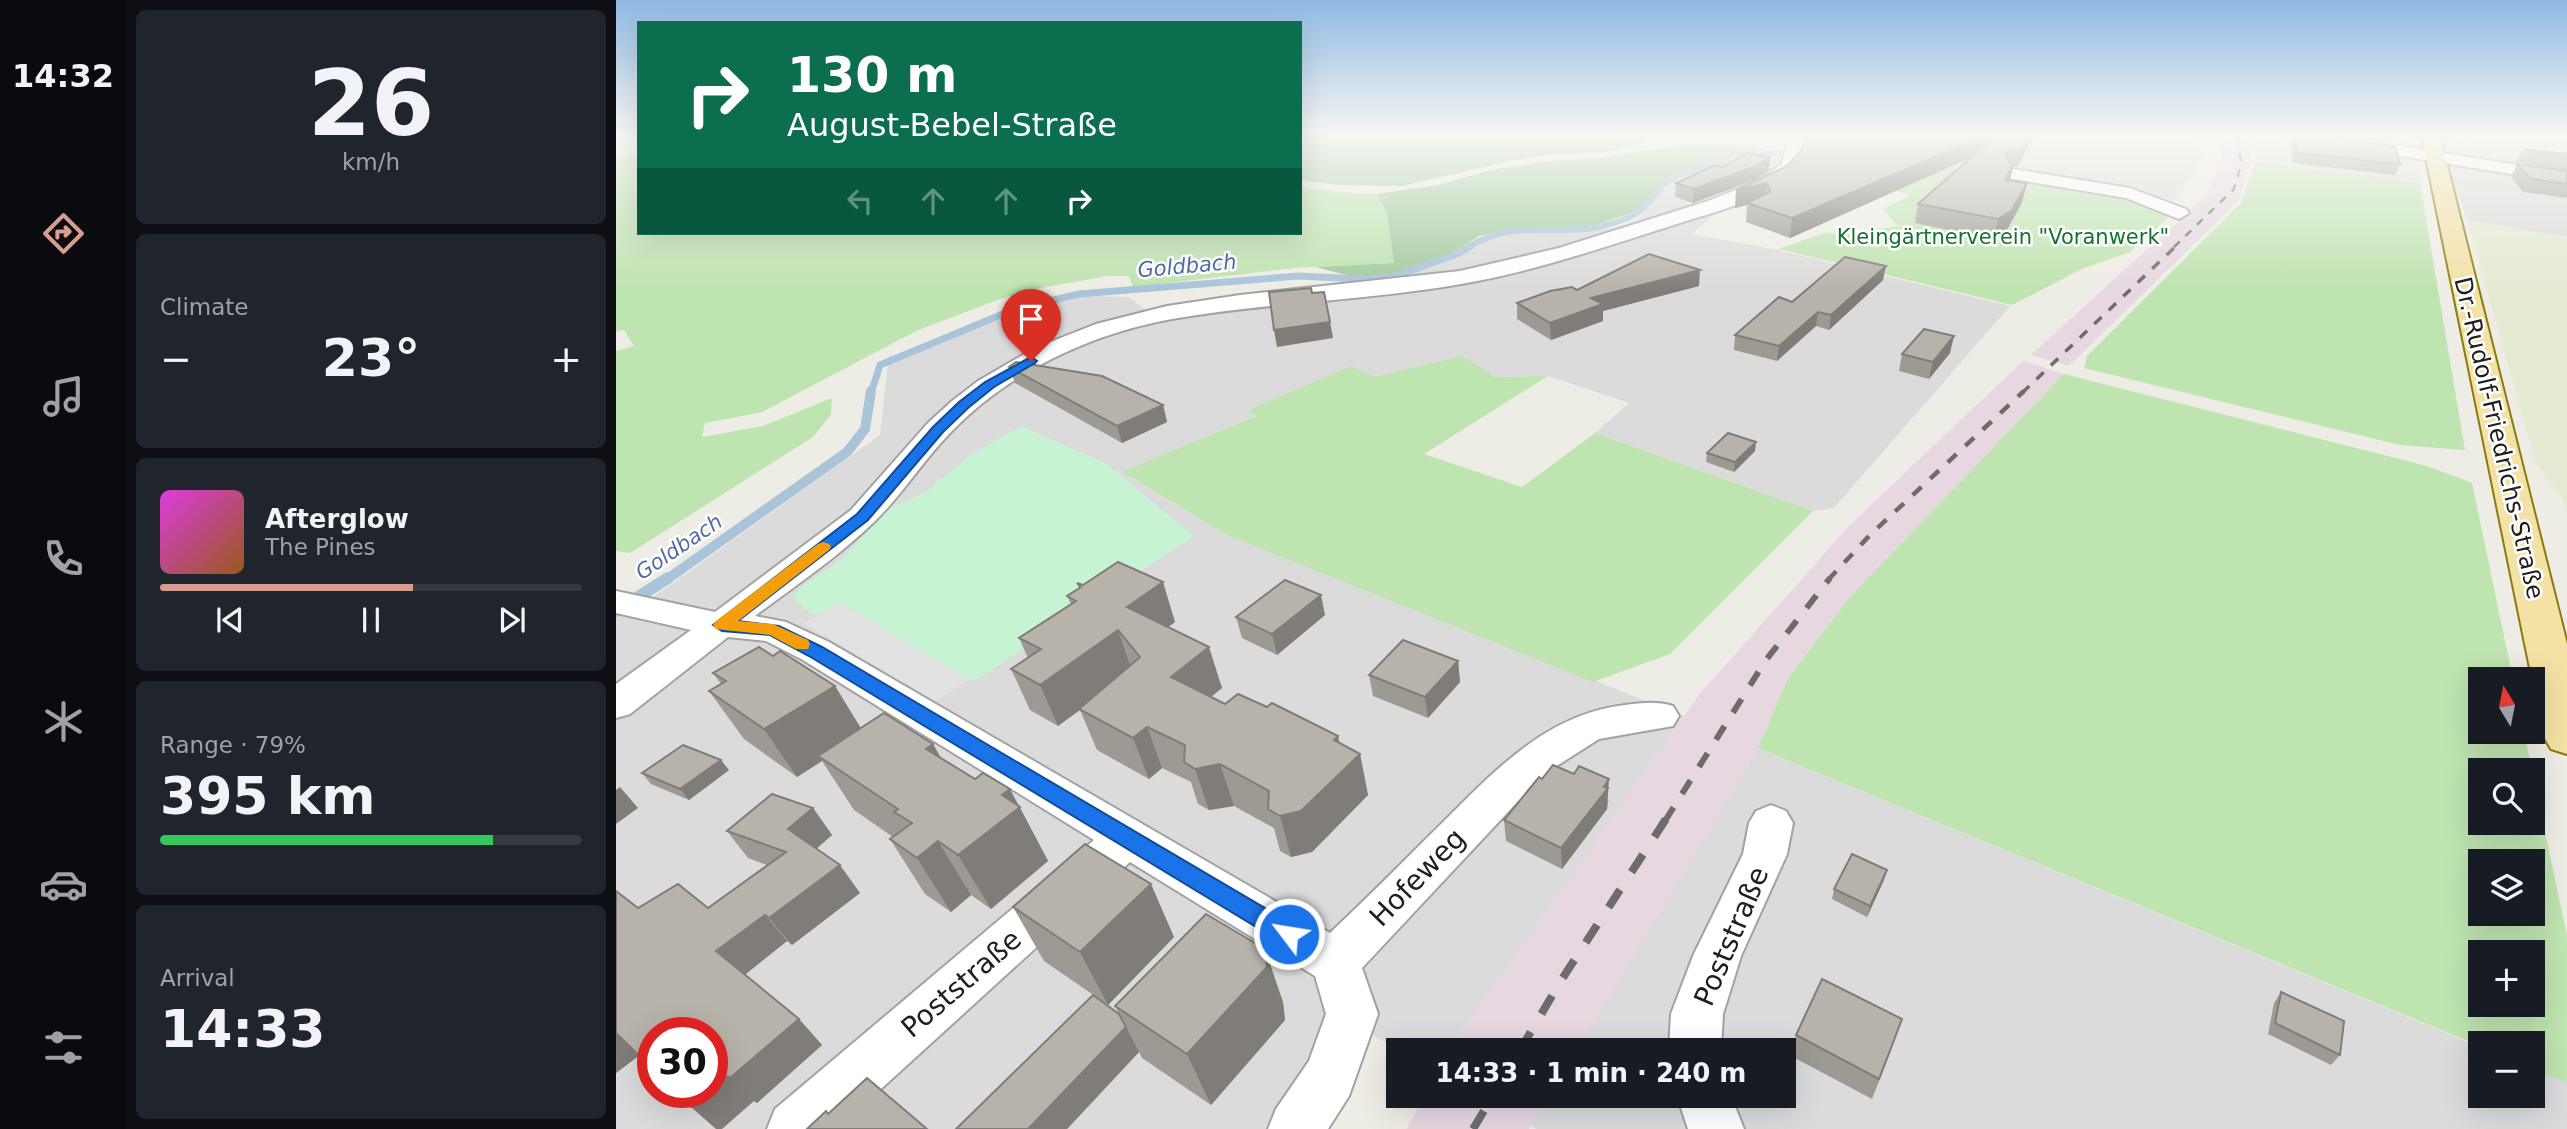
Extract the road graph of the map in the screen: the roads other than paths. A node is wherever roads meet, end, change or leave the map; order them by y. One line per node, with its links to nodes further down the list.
1 (1757, 186): 6 (street)
2 (2085, 186): 4 (street)
3 (2443, 186): 9 (main road, Dr.-Rudolf-Friedrichs-Straße)
4 (2179, 213)
5 (616, 602): 6 (street)
6 (722, 625): 7 (street); 11 (street)
7 (616, 704)
8 (1659, 716): 12 (street, Hofeweg)
9 (2567, 737)
10 (1771, 823): 13 (street, Poststraße)
11 (1128, 837): 12 (street); 15 (street, Poststraße)
12 (1335, 962): 16 (street)
13 (1696, 1038)
14 (1708, 1108): 17 (street)
15 (794, 1129)
16 (1296, 1129)
17 (1716, 1129)

